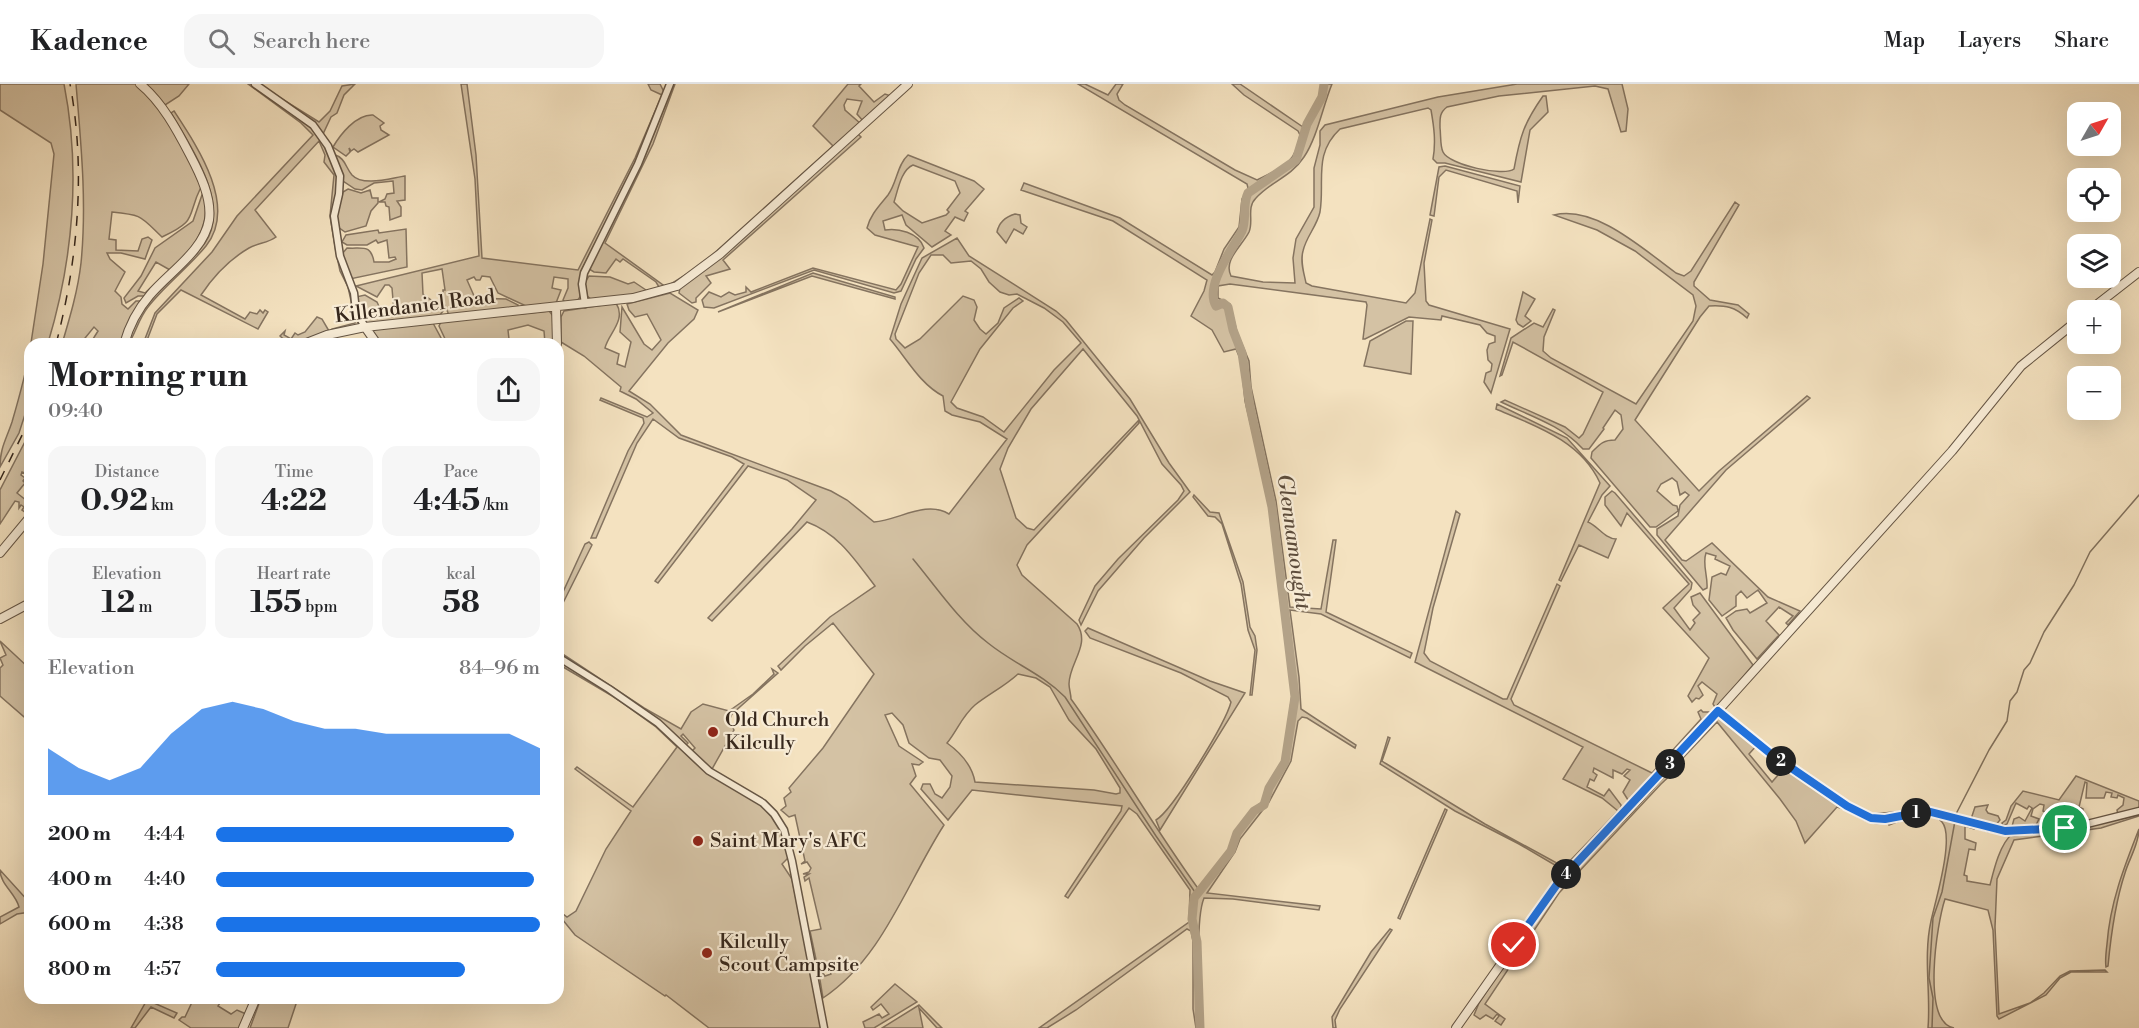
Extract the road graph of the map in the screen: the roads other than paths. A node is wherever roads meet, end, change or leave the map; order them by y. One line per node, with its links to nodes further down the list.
1 (140, 84): 11 (street)
2 (255, 84): 9 (street)
3 (670, 84): 7 (street)
4 (908, 84): 7 (street, Killendaniel Road)
5 (2139, 272): 6 (street)
6 (2103, 300)
7 (585, 304): 8 (street, Killendaniel Road)
8 (556, 307): 9 (street, Killendaniel Road); 14 (street)
9 (365, 327): 12 (street, Killendaniel Road); 13 (street)
10 (2067, 329): 20 (street)
11 (126, 338)
12 (319, 338)
13 (373, 338)
14 (557, 338)
15 (24, 524): 16 (street)
16 (0, 554)
17 (24, 606): 18 (street)
18 (0, 619)
19 (564, 661): 24 (street)
20 (1718, 711): 21 (street); 25 (street)
21 (2139, 811)
22 (253, 1004): 23 (street)
23 (243, 1028)
24 (824, 1028)
25 (1456, 1028)

